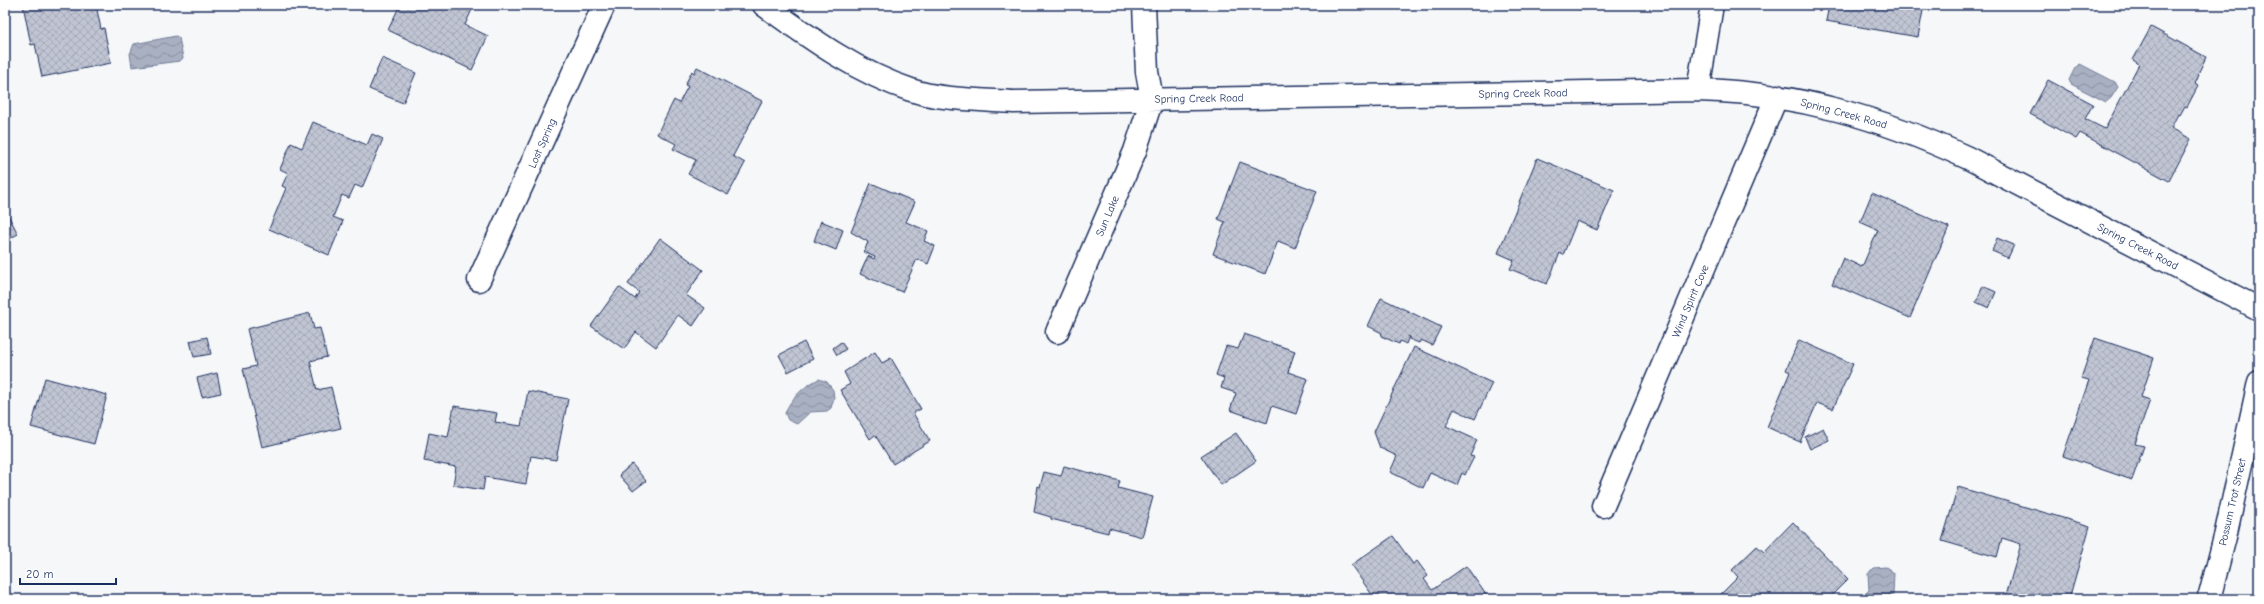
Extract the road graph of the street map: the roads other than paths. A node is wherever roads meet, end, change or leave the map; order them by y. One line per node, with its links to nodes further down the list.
1 (604, 5): 8 (street, Lost Spring)
2 (764, 5): 7 (street, Spring Creek Road)
3 (1144, 5): 7 (street)
4 (1712, 5): 5 (street)
5 (1698, 90): 6 (street, Spring Creek Road); 7 (street, Spring Creek Road)
6 (1777, 96): 9 (street, Spring Creek Road); 12 (street, Wind Spirit Cove)
7 (1152, 99): 10 (street, Sun Lake)
8 (479, 280)
9 (2259, 309)
10 (1057, 332)
11 (2259, 382): 13 (street, Possum Trot Street)
12 (1603, 506)
13 (2209, 599)

